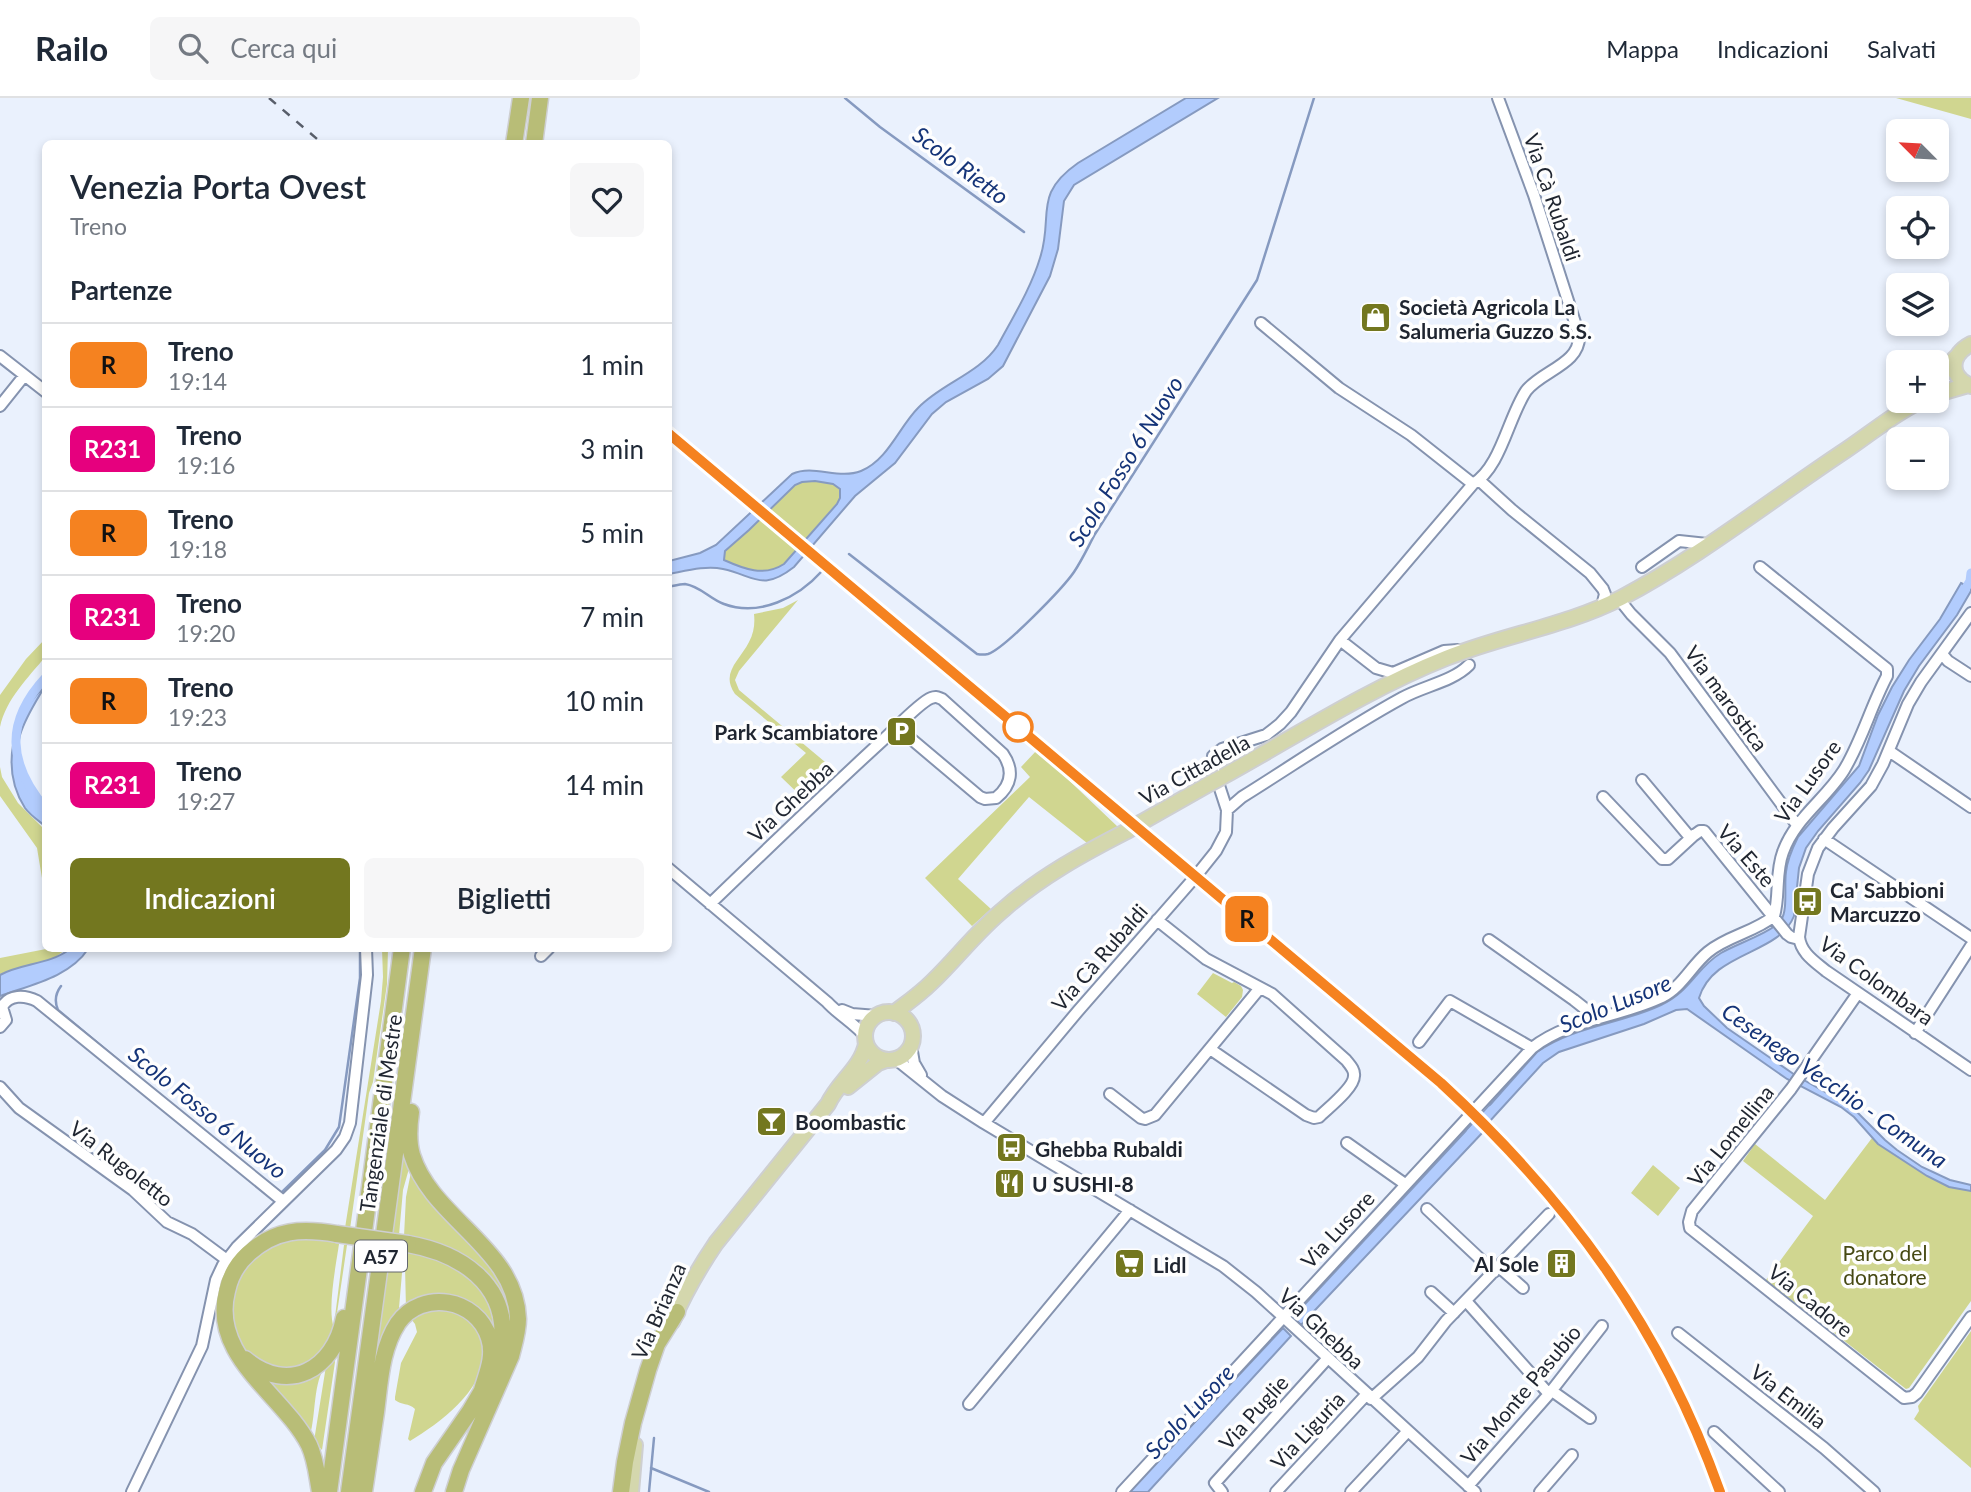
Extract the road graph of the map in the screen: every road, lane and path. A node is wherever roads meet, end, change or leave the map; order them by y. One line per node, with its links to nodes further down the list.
1 (521, 98): 4 (highway)
2 (540, 98): 5 (highway)
3 (1498, 98): 17 (street, Via Cà Rubaldi)
4 (515, 140)
5 (535, 140)
6 (1261, 323): 17 (street)
7 (1971, 344): 9 (main road)
8 (0, 356): 11 (street)
9 (1955, 358): 10 (main road); 12 (main road)
10 (1949, 366)
11 (24, 376): 13 (street); 15 (street)
12 (1970, 386): 14 (main road)
13 (42, 389)
14 (1949, 391)
15 (0, 406)
16 (1903, 413): 19 (main road, Via Cittadella)
17 (1476, 482): 24 (street); 26 (street, Via Cà Rubaldi)
18 (1675, 542): 19 (street); 20 (street); 21 (street)
19 (1707, 544): 20 (main road, Via Cittadella)
20 (1685, 560): 23 (main road, Via Cittadella)
21 (1642, 567)
22 (1760, 567): 39 (street, Via Lusore)
23 (1619, 599): 24 (main road, Via Cittadella); 39 (street, Via marostica)
24 (1602, 606): 27 (main road, Via Cittadella)
25 (1971, 613): 28 (street, Via Colombara)
26 (1340, 640): 30 (street); 38 (street, Via Cà Rubaldi)
27 (1464, 651): 30 (street); 32 (main road, Via Cittadella)
28 (1942, 654): 31 (street); 34 (street, Via Colombara)
29 (1469, 665): 38 (street)
30 (1376, 668): 32 (street)
31 (1971, 676)
32 (1369, 694): 53 (main road, Via Cittadella, bridge)
33 (899, 725): 33 (street, Via Ghebba); 43 (street, Via Ghebba)
34 (1889, 751): 37 (street); 41 (street, Via Colombara)
35 (1642, 780): 40 (street, Via Este)
36 (1603, 797): 40 (street, Via Este)
37 (1971, 807)
38 (1227, 810): 45 (street, Via Cà Rubaldi)
39 (1797, 825): 44 (street, Via Lusore)
40 (1693, 836): 44 (street, Via Este)
41 (1824, 838): 46 (street); 47 (street, Via Colombara)
42 (672, 871): 43 (street)
43 (710, 904): 56 (street)
44 (1775, 918): 47 (street, Via Este); 60 (street, Via Lusore)
45 (1157, 920): 54 (street); 76 (street, Via Cà Rubaldi)
46 (1971, 938)
47 (1799, 939): 55 (street, Via Colombara)
48 (1489, 940): 60 (street)
49 (1971, 946): 64 (street)
50 (366, 952): 79 (street)
51 (401, 952): 84 (highway, Tangenziale di Mestre / A57)
52 (422, 952): 61 (highway, Tangenziale di Mestre / A57)
53 (933, 981): 58 (main road, Via Cittadella); 63 (main road, Via Cittadella)
54 (1260, 988): 69 (street); 69 (street)
55 (1858, 993): 64 (street, Via Colombara); 83 (street, Via Lomellina)
56 (827, 1002): 59 (street); 65 (street)
57 (2, 1004): 62 (street); 79 (street)
58 (894, 1013): 59 (main road); 63 (main road)
59 (877, 1016): 65 (main road)
60 (1598, 1019): 68 (street, Via Lusore)
61 (413, 1021): 103 (highway, A57); 114 (highway, Tangenziale di Mestre / A57)
62 (0, 1027)
63 (911, 1027): 67 (main road)
64 (1915, 1033): 71 (street, Via Colombara)
65 (866, 1040): 70 (main road); 75 (main road, Via Brianza)
66 (1419, 1042): 68 (street)
67 (911, 1046): 70 (main road); 73 (street, Via Ghebba)
68 (1532, 1048): 78 (street, Via Lusore)
69 (1210, 1049): 74 (street)
70 (891, 1060): 73 (street, Via Ghebba); 75 (main road, Via Brianza)
71 (1971, 1070)
72 (0, 1087): 85 (street, Via Rugoletto)
73 (932, 1088): 76 (street, Via Ghebba)
74 (1110, 1094)
75 (828, 1104): 90 (main road, Via Brianza)
76 (984, 1123): 81 (street, Via Ghebba)
77 (1347, 1143): 78 (street)
78 (1405, 1184): 93 (street, Via Lusore)
79 (284, 1201): 85 (street)
80 (1427, 1209): 86 (street)
81 (1130, 1210): 93 (street, Via Ghebba); 102 (street)
82 (1549, 1214): 86 (street, Via Liguria)
83 (1694, 1232): 92 (street, Via Cadore)
84 (361, 1255): 97 (highway, A57); 113 (highway, Tangenziale di Mestre / A57)
85 (227, 1260): 111 (street)
86 (1496, 1269): 87 (street); 89 (street, Via Liguria)
87 (1524, 1288)
88 (1431, 1292): 91 (street)
89 (1466, 1301): 91 (street, Via Liguria); 100 (street)
90 (677, 1312): 118 (highway); 119 (main road, Via Brianza)
91 (1454, 1313): 101 (street, Via Liguria)
92 (1971, 1317)
93 (1283, 1319): 98 (street, Via Ghebba); 120 (street, Via Lusore)
94 (1602, 1326): 100 (street, Via Monte Pasubio)
95 (1678, 1333): 124 (street, Via Emilia)
96 (500, 1351): 97 (highway, A57, bridge); 99 (highway, A57); 103 (highway, A57)
97 (238, 1353): 112 (highway, A57)
98 (1327, 1359): 101 (street, Via Ghebba); 109 (street, Via Puglie)
99 (482, 1390): 115 (highway, A57); 116 (highway, A57)
100 (1550, 1392): 104 (street); 108 (street, Via Monte Pasubio)
101 (1369, 1397): 105 (street, Via Ghebba); 121 (street, Via Liguria)
102 (970, 1404)
103 (489, 1407): 117 (highway, A57)
104 (1590, 1418)
105 (1407, 1432): 108 (street, Via Ghebba); 110 (street)
106 (1714, 1432): 123 (street)
107 (1572, 1455): 122 (street)
108 (1471, 1489)
109 (1218, 1491)
110 (1354, 1491)
111 (132, 1492)
112 (320, 1492)
113 (329, 1492)
114 (349, 1492)
115 (364, 1492)
116 (423, 1492)
117 (454, 1492)
118 (621, 1492)
119 (631, 1492)
120 (1122, 1492)
121 (1276, 1492)
122 (1540, 1492)
123 (1779, 1492)
124 (1874, 1492)

